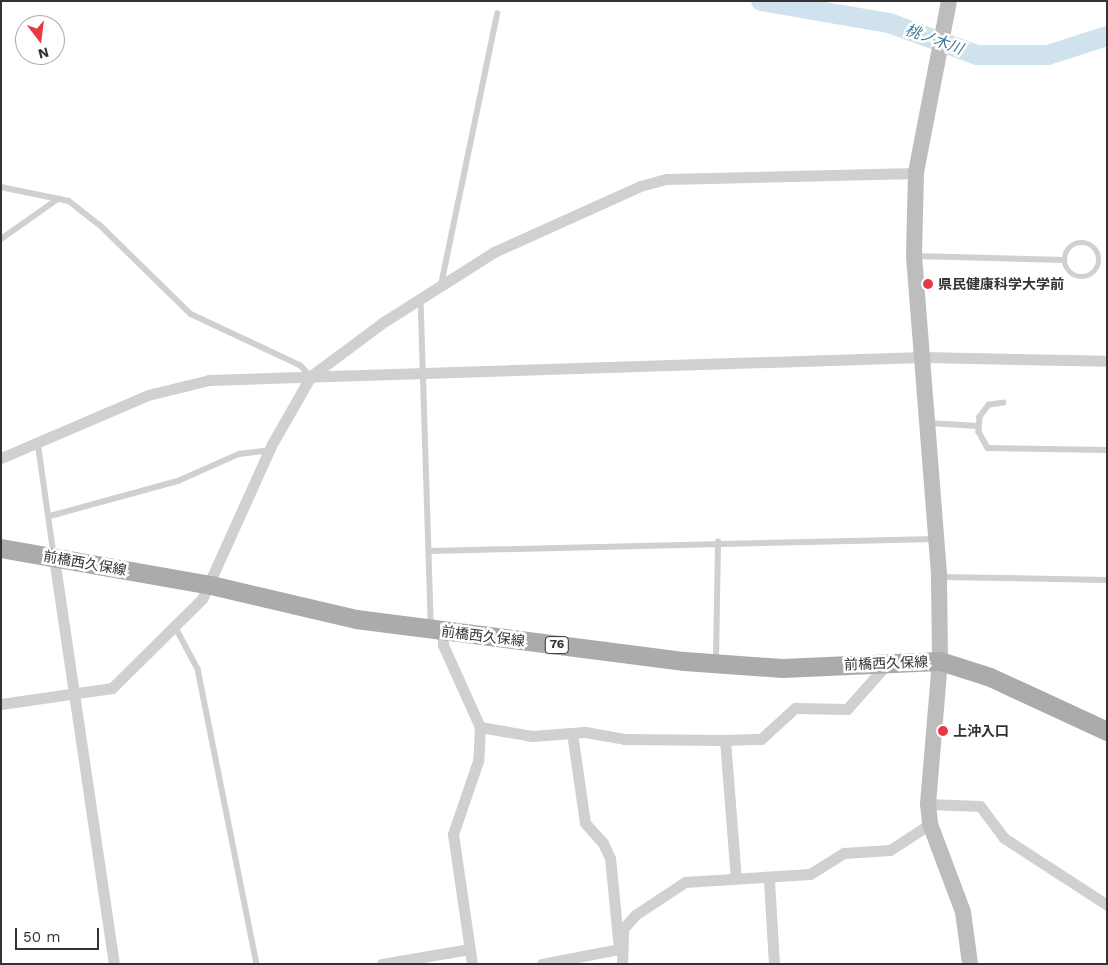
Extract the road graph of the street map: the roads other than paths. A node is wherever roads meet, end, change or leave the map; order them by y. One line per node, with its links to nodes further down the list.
1 (949, 1): 3 (street)
2 (497, 14): 9 (lane)
3 (916, 172): 7 (street); 9 (street)
4 (1, 186): 5 (lane)
5 (58, 198): 6 (lane); 14 (lane)
6 (1, 239)
7 (914, 256): 8 (lane); 11 (street)
8 (1064, 260): 8 (lane)
9 (441, 287): 10 (street)
10 (421, 299): 13 (lane); 14 (street)
11 (923, 357): 12 (street); 13 (street); 16 (street)
12 (1107, 361)
13 (425, 372): 14 (street); 26 (lane)
14 (311, 376): 18 (street); 19 (street)
15 (1004, 403): 17 (lane)
16 (928, 423): 17 (lane); 23 (street)
17 (978, 426): 20 (lane)
18 (38, 442): 21 (street); 22 (lane)
19 (270, 450): 22 (lane); 30 (street)
20 (1107, 450)
21 (1, 458)
22 (50, 516): 27 (lane)
23 (936, 539): 24 (lane); 28 (street)
24 (718, 542): 26 (lane); 35 (lane)
25 (1, 548): 27 (main road, 前橋西久保線 / 76)
26 (430, 551): 32 (lane)
27 (54, 558): 30 (main road, 前橋西久保線 / 76); 36 (street)
28 (939, 577): 29 (lane); 33 (street)
29 (1107, 580)
30 (211, 585): 31 (street); 32 (main road, 前橋西久保線 / 76)
31 (176, 628): 36 (street); 50 (lane)
32 (437, 630): 35 (main road, 前橋西久保線 / 76); 38 (street)
33 (940, 661): 34 (main road, 前橋西久保線 / 76); 39 (main road, 前橋西久保線 / 76); 42 (street)
34 (888, 663): 35 (main road, 前橋西久保線 / 76); 41 (street)
35 (716, 664)
36 (75, 693): 37 (street); 49 (street)
37 (1, 704)
38 (480, 727): 40 (street); 47 (street)
39 (1107, 731)
40 (572, 733): 41 (street); 48 (street)
41 (725, 740): 44 (street)
42 (928, 804): 43 (street); 46 (street)
43 (930, 824): 45 (street); 56 (street)
44 (736, 879): 45 (street); 48 (street)
45 (769, 880): 55 (street)
46 (1107, 906)
47 (470, 949): 51 (street); 52 (street)
48 (619, 949): 53 (street); 54 (street)
49 (114, 964)
50 (256, 964)
51 (382, 964)
52 (472, 964)
53 (542, 964)
54 (622, 964)
55 (774, 964)
56 (970, 964)

